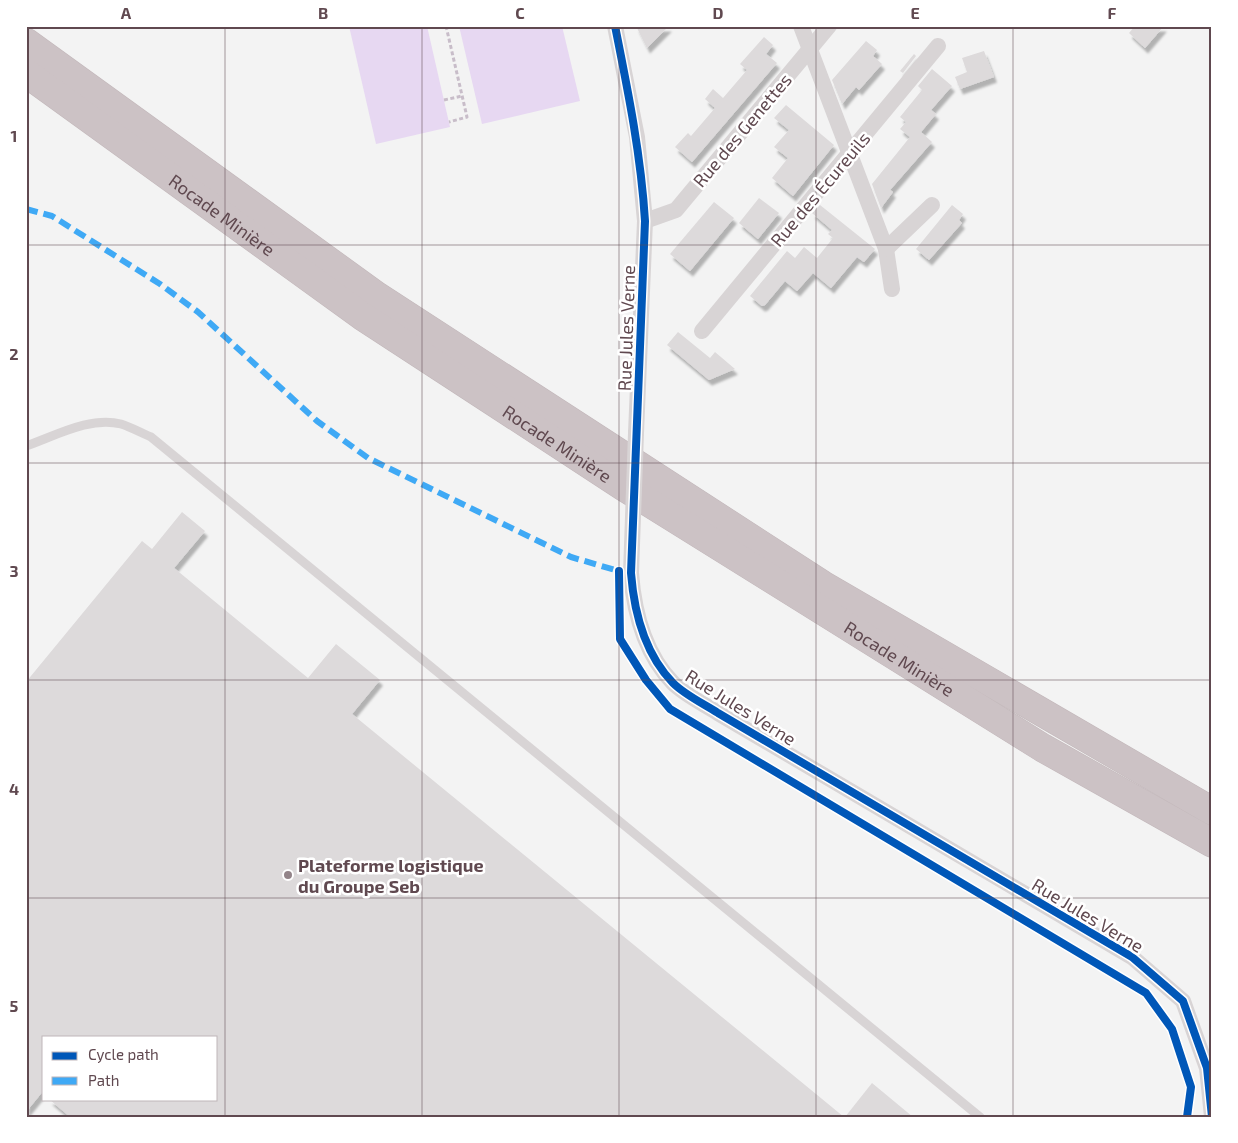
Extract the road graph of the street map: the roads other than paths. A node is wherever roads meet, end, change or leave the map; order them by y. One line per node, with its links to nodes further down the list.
1 (615, 26): 10 (street, Rue Jules Verne)
2 (801, 26): 6 (street)
3 (828, 26): 6 (street, Rue des Genettes)
4 (26, 42): 15 (highway, Rocade Minière)
5 (938, 46): 8 (street, Rue des Écureuils)
6 (810, 48): 8 (street); 10 (street, Rue des Genettes)
7 (26, 72): 16 (highway, Rocade Minière)
8 (849, 155): 11 (street); 13 (street, Rue des Écureuils)
9 (932, 205): 11 (street)
10 (645, 222): 17 (street, Rue Jules Verne, bridge)
11 (886, 249): 12 (street)
12 (892, 289)
13 (702, 331)
14 (26, 446): 18 (lane)
15 (1212, 811)
16 (1212, 843)
17 (1211, 1116)
18 (980, 1117)

